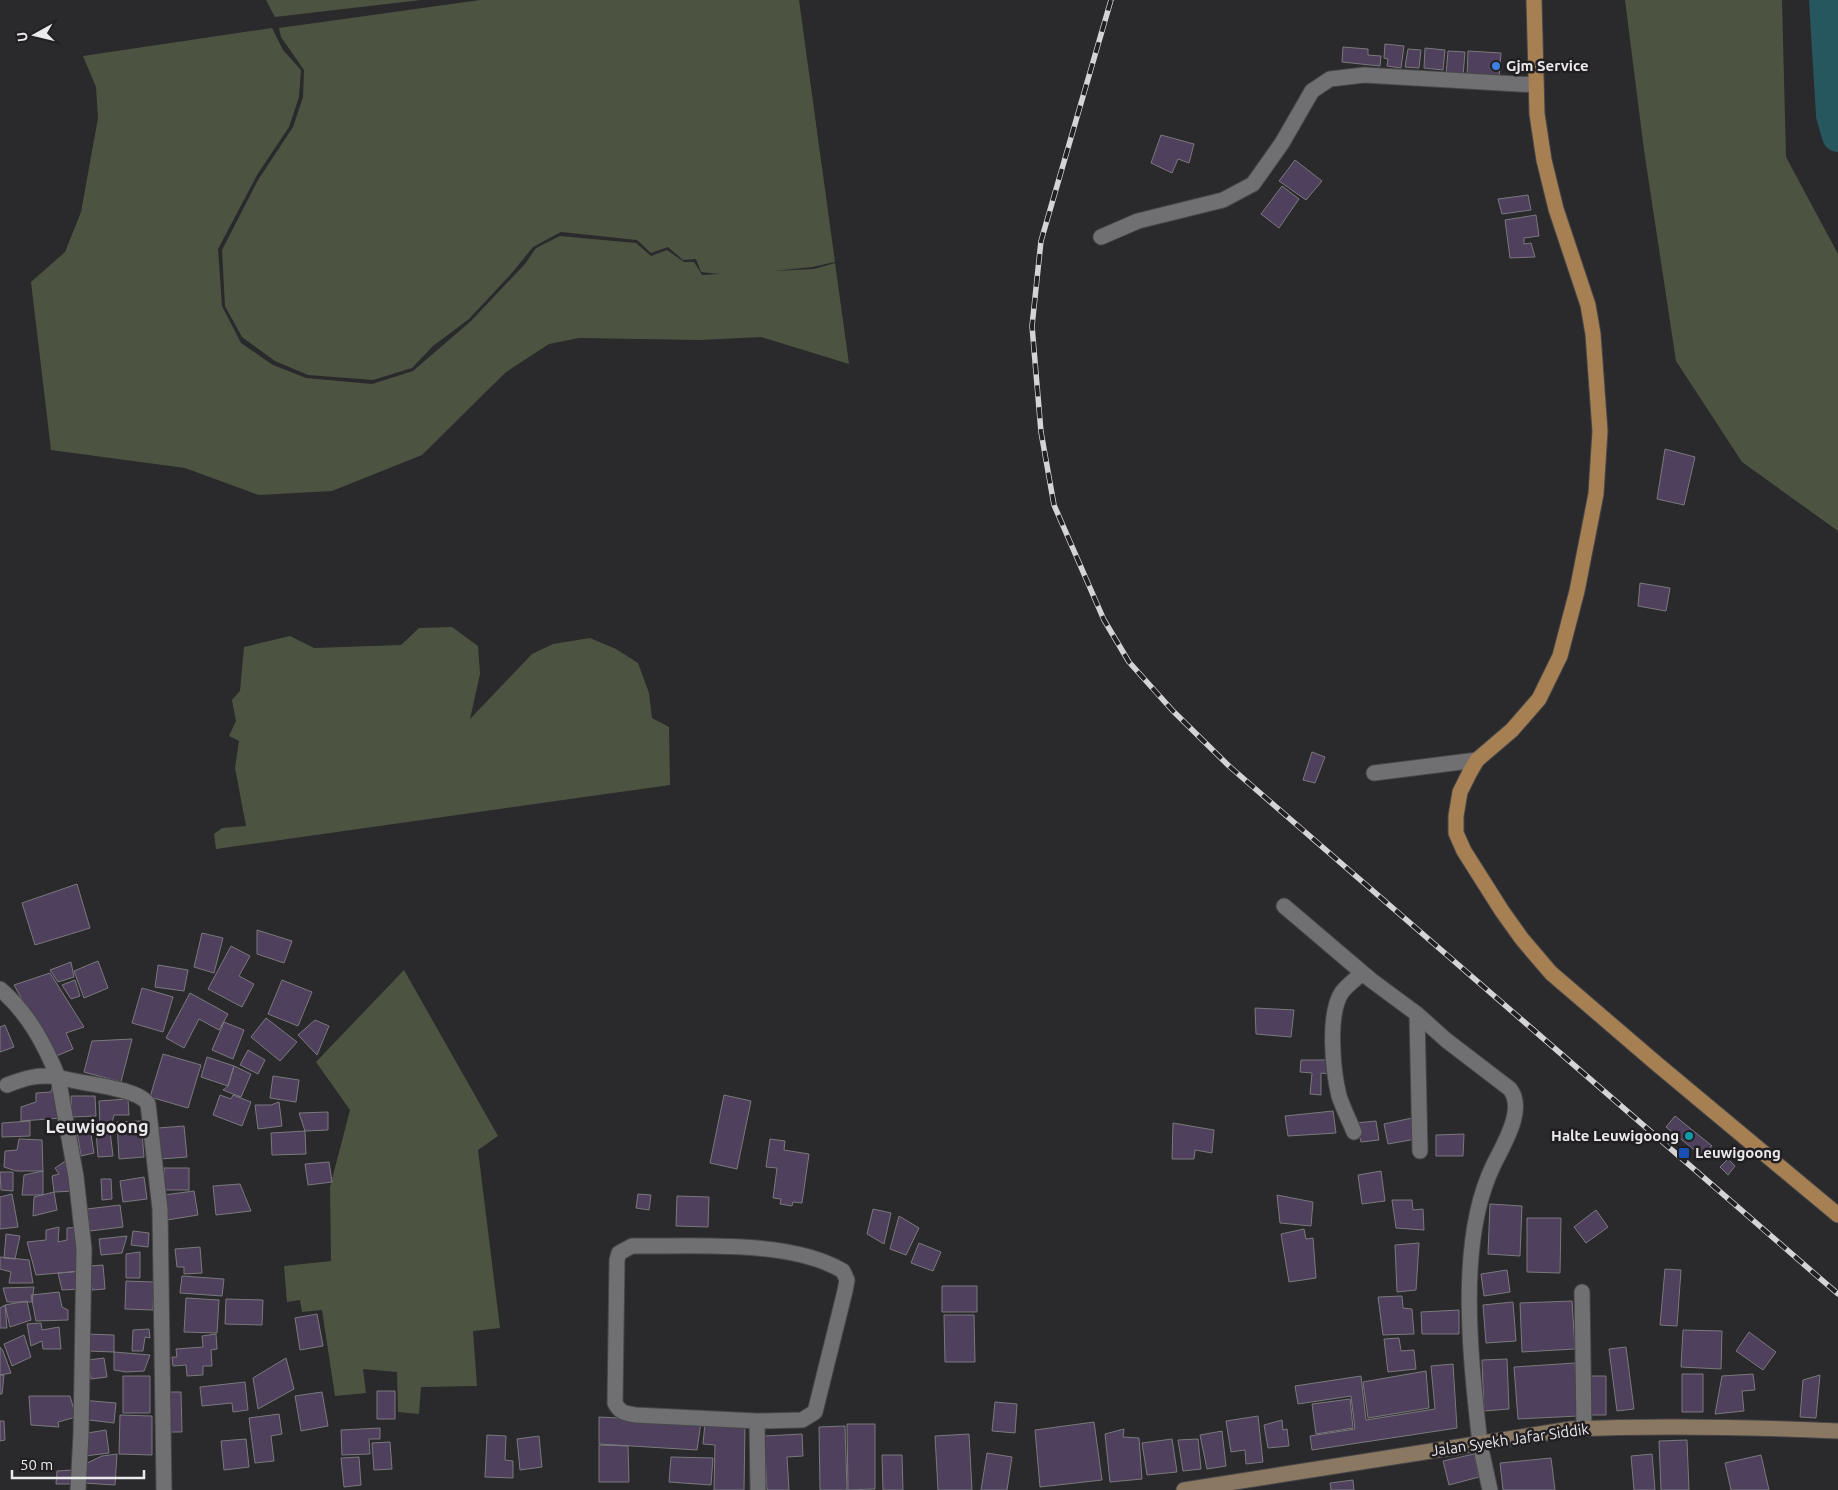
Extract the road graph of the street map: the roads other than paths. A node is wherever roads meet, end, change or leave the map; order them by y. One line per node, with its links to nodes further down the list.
1 (1534, 0): 2 (main road)
2 (1535, 85): 3 (street); 4 (main road)
3 (1101, 238)
4 (1477, 760): 5 (street); 14 (main road)
5 (1374, 773)
6 (1284, 906): 7 (street)
7 (1362, 973): 9 (street); 12 (street)
8 (0, 989): 10 (street)
9 (1417, 1014): 13 (street); 19 (street)
10 (58, 1077): 11 (street); 20 (street); 21 (street)
11 (7, 1085)
12 (1354, 1132)
13 (1420, 1151)
14 (1838, 1215)
15 (1582, 1292): 17 (street)
16 (757, 1421): 16 (street); 22 (street)
17 (1584, 1428): 18 (main road, Jalan Syekh Jafar Siddik); 19 (main road, Jalan Syekh Jafar Siddik)
18 (1838, 1431)
19 (1480, 1444): 23 (main road, Jalan Syekh Jafar Siddik); 24 (street)
20 (78, 1490)
21 (164, 1490)
22 (758, 1490)
23 (1184, 1490)
24 (1490, 1490)

